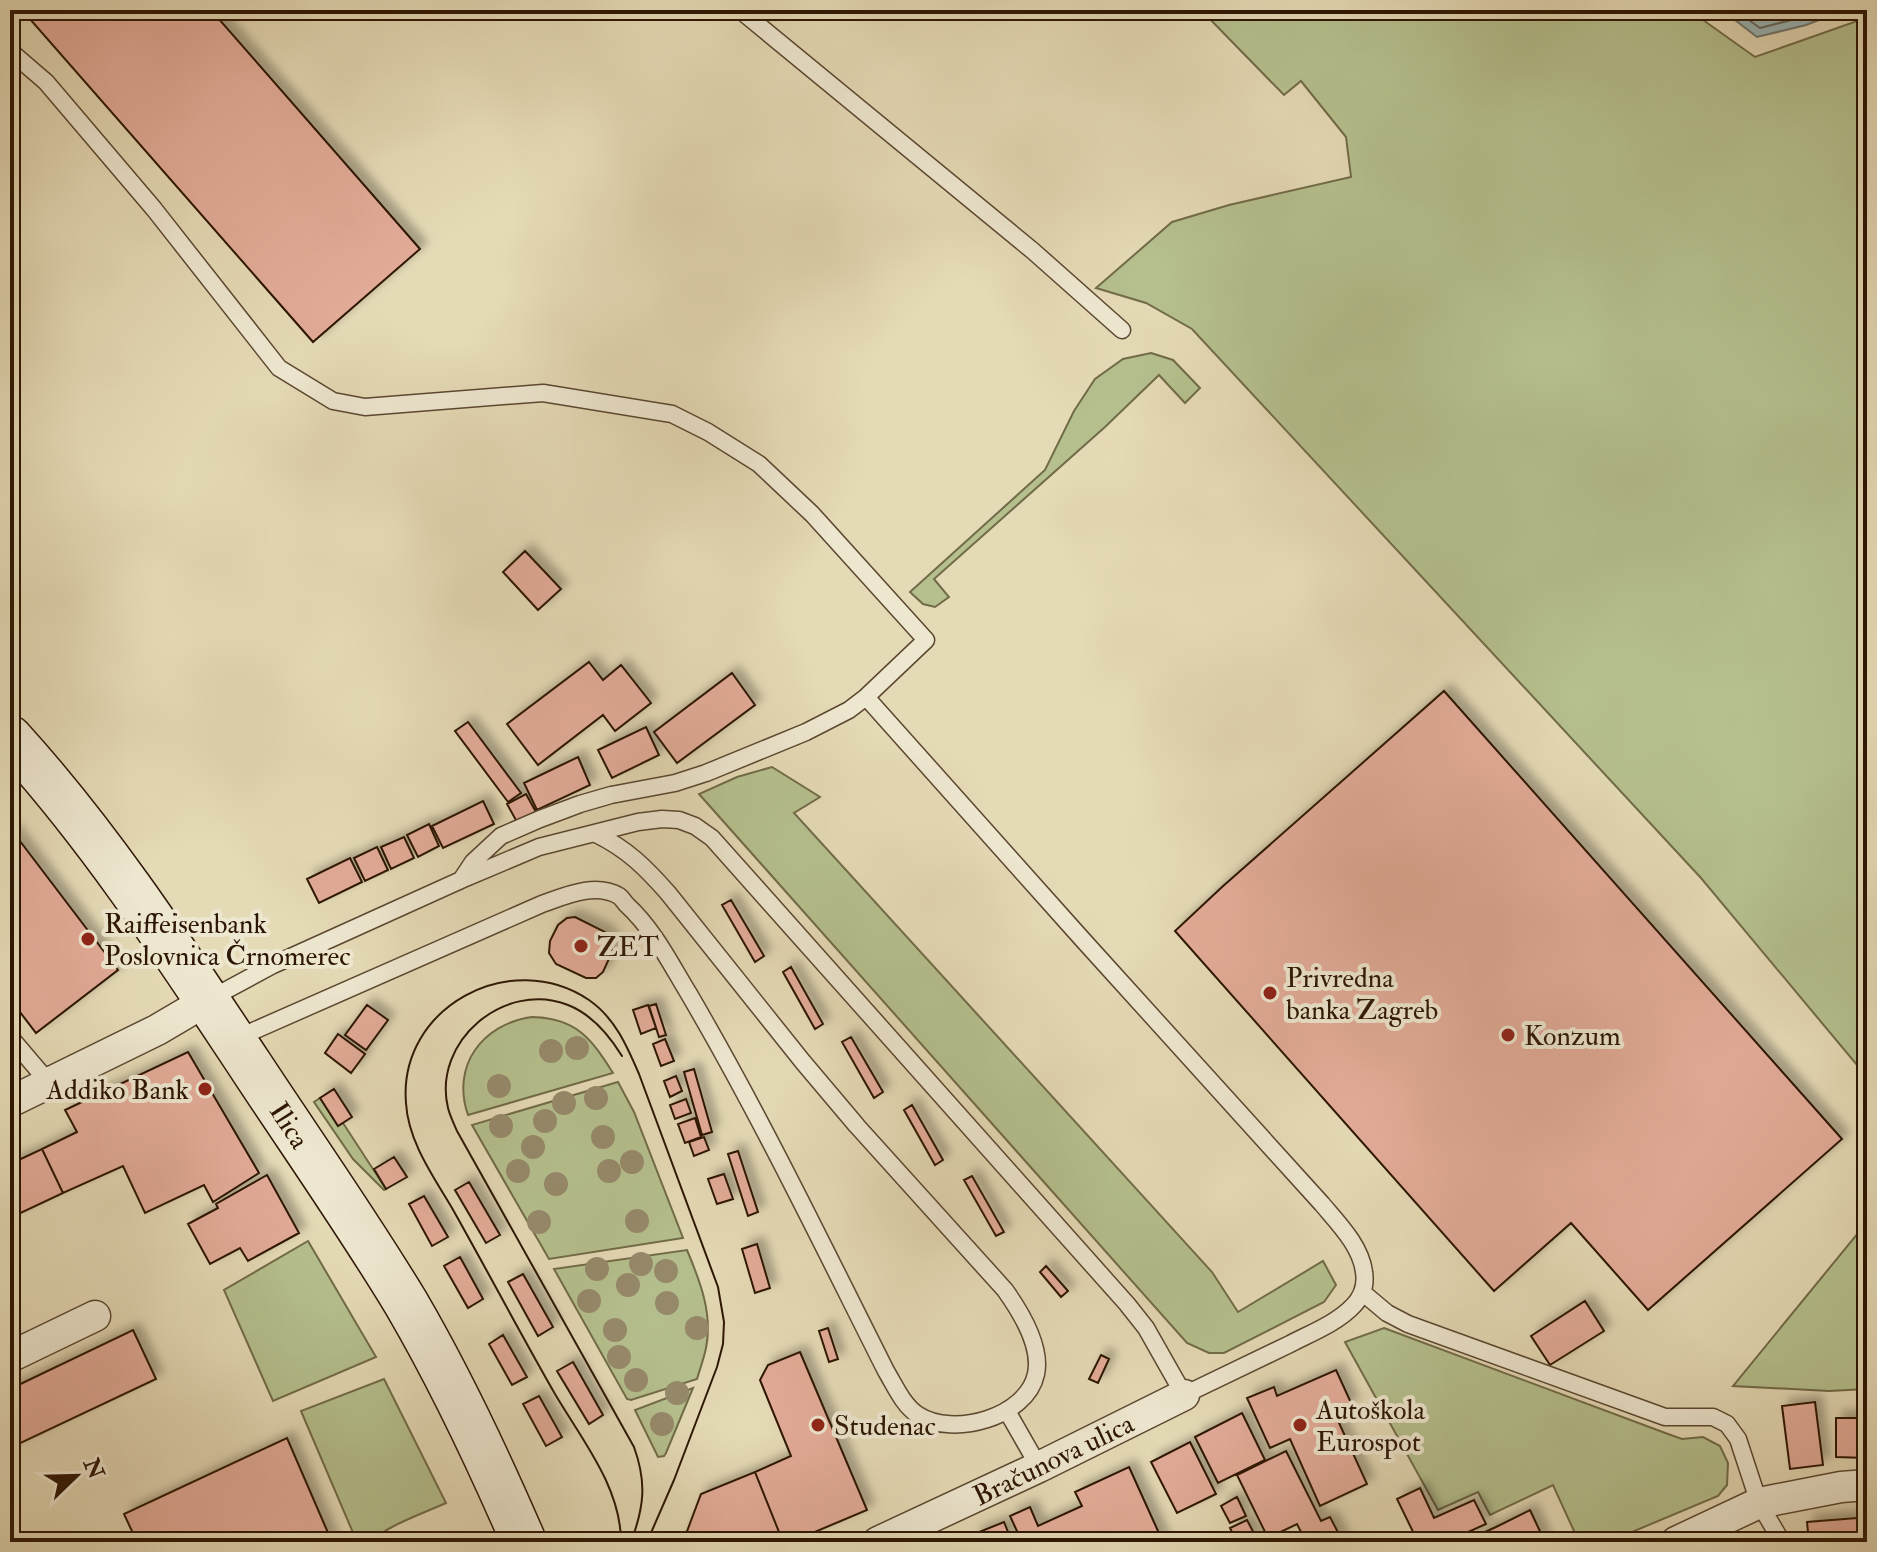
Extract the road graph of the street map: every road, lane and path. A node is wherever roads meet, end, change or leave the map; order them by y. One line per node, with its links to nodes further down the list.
1 (740, 10): 3 (lane)
2 (10, 51): 4 (lane)
3 (1122, 330)
4 (866, 697): 7 (lane); 13 (lane)
5 (10, 738): 8 (main road, Ilica)
6 (596, 834): 7 (lane); 16 (lane); 17 (lane)
7 (461, 880): 8 (lane)
8 (208, 1000): 10 (main road, Ilica); 11 (street)
9 (10, 1037): 11 (lane)
10 (234, 1040): 17 (lane); 21 (main road, Ilica)
11 (50, 1084): 12 (street)
12 (10, 1102)
13 (1362, 1292): 16 (lane); 20 (lane)
14 (95, 1316): 15 (street)
15 (10, 1357)
16 (1184, 1395): 18 (street, Bračunova ulica)
17 (1007, 1411): 18 (lane)
18 (1039, 1467): 22 (street, Bračunova ulica)
19 (1867, 1485): 20 (street)
20 (1759, 1503): 23 (street); 24 (lane)
21 (524, 1542)
22 (878, 1542)
23 (1676, 1542)
24 (1782, 1542)

